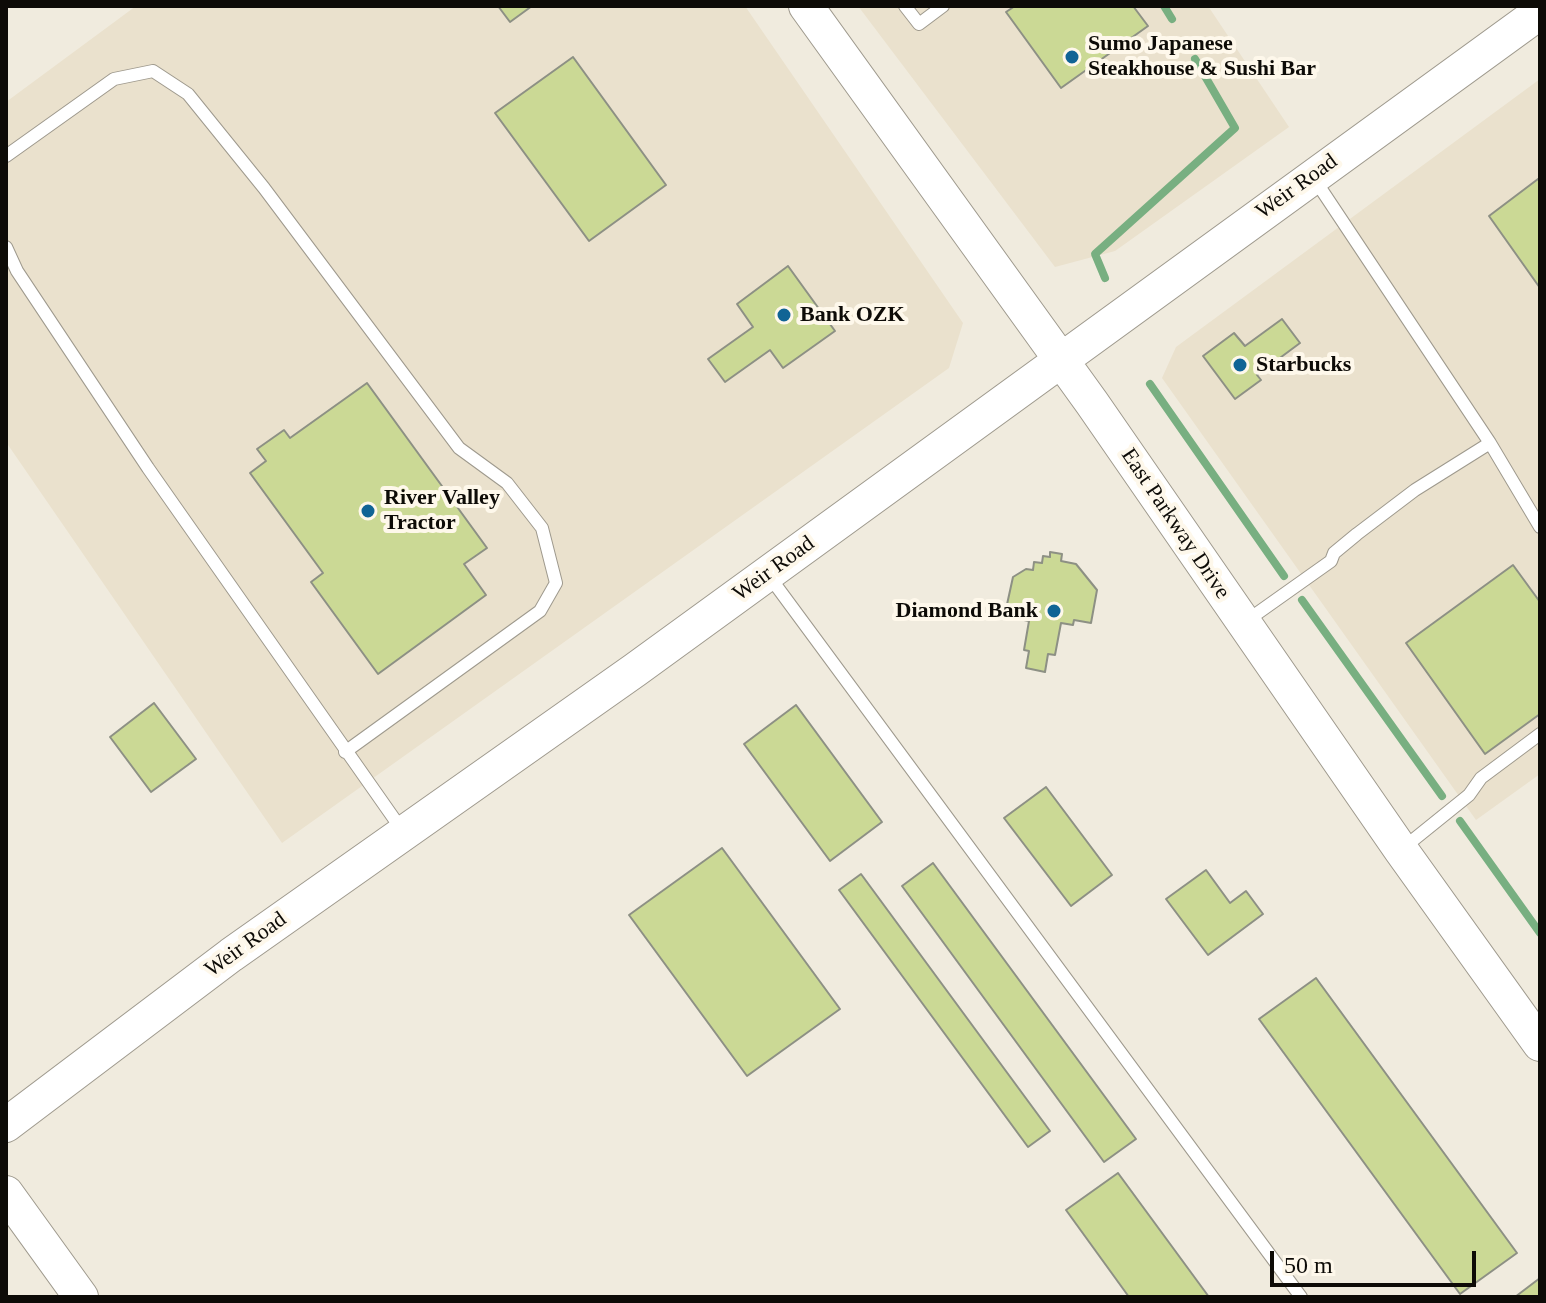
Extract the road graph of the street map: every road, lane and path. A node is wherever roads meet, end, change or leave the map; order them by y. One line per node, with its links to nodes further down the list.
1 (806, 6): 8 (main road, East Parkway Drive)
2 (905, 6): 3 (lane)
3 (943, 6)
4 (1540, 12): 6 (main road, Weir Road)
5 (6, 156): 14 (lane)
6 (1312, 176): 8 (main road, Weir Road); 9 (lane)
7 (6, 247): 14 (lane)
8 (1060, 360): 11 (main road, Weir Road); 12 (main road, East Parkway Drive)
9 (1490, 443): 10 (lane); 12 (lane)
10 (1540, 527)
11 (767, 574): 15 (main road, Weir Road); 21 (lane)
12 (1243, 624): 16 (main road, East Parkway Drive)
13 (1540, 734): 16 (lane)
14 (345, 752): 15 (lane)
15 (404, 833): 18 (main road, Weir Road)
16 (1401, 850): 17 (main road, East Parkway Drive)
17 (1540, 1044)
18 (6, 1125)
19 (6, 1193): 20 (main road)
20 (81, 1297)
21 (1301, 1297)

